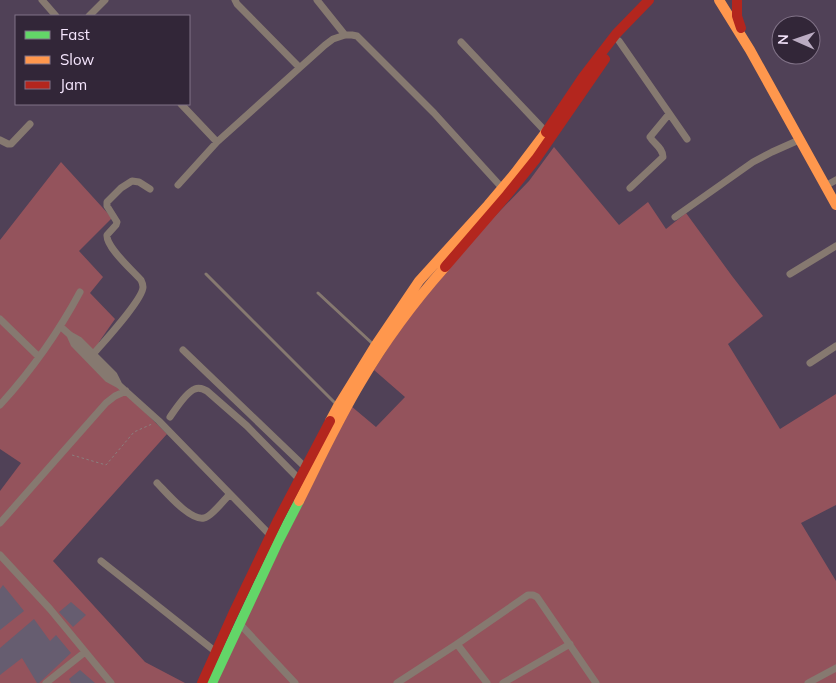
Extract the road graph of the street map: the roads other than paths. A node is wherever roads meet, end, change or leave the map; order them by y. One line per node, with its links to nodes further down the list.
1 (42, 0): 9 (street)
2 (105, 0): 10 (street)
3 (235, 0): 15 (street)
4 (317, 0): 11 (street)
5 (649, 0): 19 (main road)
6 (657, 0): 12 (main road)
7 (719, 0): 14 (main road)
8 (737, 0): 14 (main road)
9 (55, 15)
10 (90, 15)
11 (345, 34): 15 (street); 29 (street)
12 (618, 41): 17 (street); 29 (main road)
13 (461, 42): 19 (street)
14 (750, 50): 22 (main road)
15 (299, 68): 23 (street)
16 (182, 105): 23 (street)
17 (669, 114): 20 (street); 27 (street)
18 (30, 124): 21 (street)
19 (546, 132): 29 (main road)
20 (687, 139)
21 (0, 140)
22 (799, 140): 26 (main road); 31 (street)
23 (217, 142): 25 (street)
24 (836, 180): 26 (street)
25 (178, 185)
26 (825, 186): 30 (main road)
27 (630, 188)
28 (150, 189): 43 (street)
29 (504, 191): 39 (main road); 54 (main road)
30 (836, 205)
31 (675, 217)
32 (836, 246): 34 (street)
33 (206, 274): 47 (lane)
34 (790, 274)
35 (80, 292): 38 (street)
36 (318, 293): 39 (lane)
37 (0, 319): 42 (street)
38 (60, 326): 42 (street); 43 (street)
39 (375, 346): 47 (main road)
40 (836, 346): 44 (street)
41 (182, 350): 49 (street)
42 (39, 357): 46 (street)
43 (91, 357): 45 (street)
44 (810, 363)
45 (126, 391): 52 (street); 53 (street)
46 (0, 405)
47 (338, 406): 49 (main road)
48 (170, 417): 50 (street)
49 (305, 468): 50 (main road)
50 (299, 479): 54 (main road)
51 (157, 483): 52 (street)
52 (230, 494): 54 (street)
53 (0, 523)
54 (274, 539): 57 (main road); 61 (main road)
55 (0, 555): 60 (street)
56 (101, 560): 61 (street)
57 (239, 623): 66 (main road); 67 (street)
58 (457, 644): 59 (street); 68 (street); 69 (street)
59 (570, 644): 70 (street); 71 (street)
60 (86, 652): 63 (street); 64 (street)
61 (216, 652): 65 (main road)
62 (836, 668): 72 (street)
63 (46, 683)
64 (111, 683)
65 (202, 683)
66 (212, 683)
67 (295, 683)
68 (397, 683)
69 (487, 683)
70 (503, 683)
71 (596, 683)
72 (808, 683)

